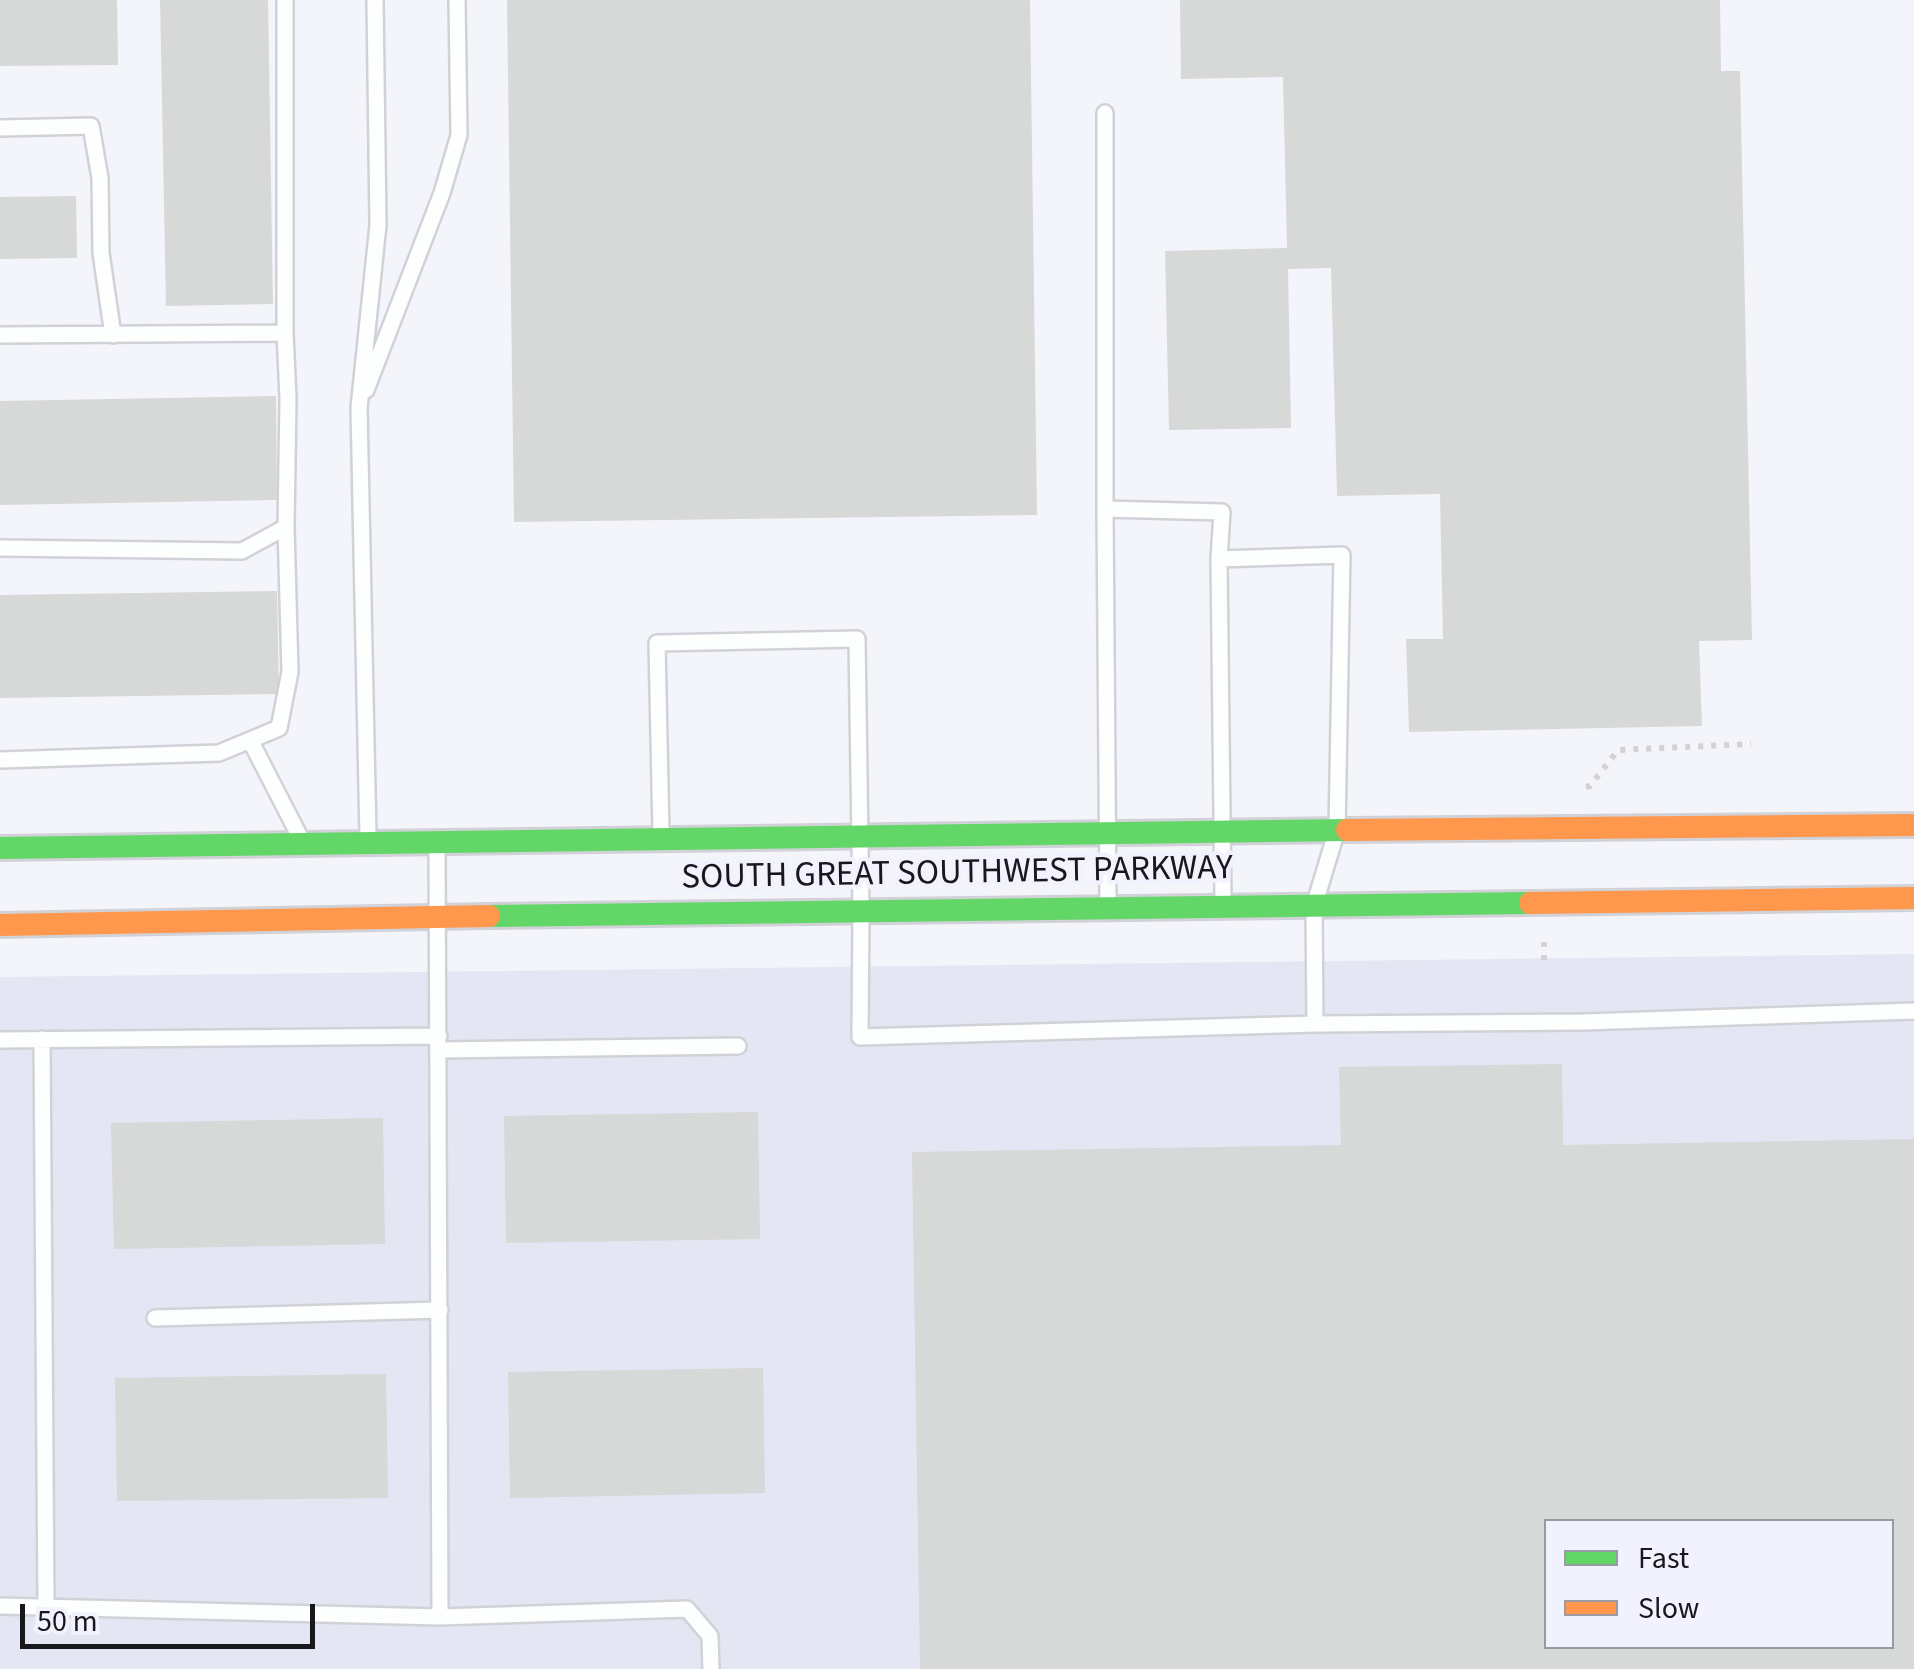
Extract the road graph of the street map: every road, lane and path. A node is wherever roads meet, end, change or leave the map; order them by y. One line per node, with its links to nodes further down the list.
1 (285, 0): 6 (lane)
2 (375, 0): 9 (lane)
3 (457, 0): 9 (lane)
4 (1106, 112): 10 (lane)
5 (0, 128): 7 (lane)
6 (285, 333): 7 (lane); 11 (lane)
7 (113, 334): 8 (lane)
8 (0, 335)
9 (359, 408): 25 (lane)
10 (1104, 509): 13 (lane); 21 (lane)
11 (286, 528): 12 (lane); 14 (lane)
12 (0, 548)
13 (1219, 559): 19 (lane); 20 (lane)
14 (250, 740): 16 (lane); 26 (lane)
15 (1752, 744): 17 (path)
16 (0, 760)
17 (1574, 788)
18 (1914, 825): 19 (main road, SOUTH GREAT SOUTHWEST PARKWAY)
19 (1336, 830): 20 (main road, SOUTH GREAT SOUTHWEST PARKWAY); 30 (lane)
20 (1222, 831): 21 (main road, SOUTH GREAT SOUTHWEST PARKWAY); 29 (lane)
21 (1108, 832): 22 (main road, SOUTH GREAT SOUTHWEST PARKWAY); 31 (lane)
22 (860, 836): 23 (main road, SOUTH GREAT SOUTHWEST PARKWAY); 23 (lane); 32 (lane)
23 (660, 838): 24 (main road, SOUTH GREAT SOUTHWEST PARKWAY)
24 (438, 841): 25 (main road, SOUTH GREAT SOUTHWEST PARKWAY); 33 (lane)
25 (368, 842): 26 (main road, SOUTH GREAT SOUTHWEST PARKWAY)
26 (304, 843): 27 (main road, SOUTH GREAT SOUTHWEST PARKWAY)
27 (0, 848)
28 (1914, 898): 30 (main road, SOUTH GREAT SOUTHWEST PARKWAY)
29 (1223, 906): 30 (main road, SOUTH GREAT SOUTHWEST PARKWAY); 31 (main road, SOUTH GREAT SOUTHWEST PARKWAY)
30 (1314, 906): 36 (lane)
31 (1108, 908): 32 (main road, SOUTH GREAT SOUTHWEST PARKWAY)
32 (861, 911): 33 (main road, SOUTH GREAT SOUTHWEST PARKWAY); 36 (lane)
33 (438, 916): 34 (main road, SOUTH GREAT SOUTHWEST PARKWAY); 39 (lane)
34 (0, 925)
35 (1914, 1010): 36 (lane)
36 (1315, 1024)
37 (42, 1039): 38 (lane); 39 (lane); 44 (lane)
38 (0, 1040)
39 (439, 1043): 40 (lane); 41 (lane)
40 (738, 1046)
41 (440, 1310): 42 (lane); 45 (lane)
42 (155, 1318)
43 (0, 1606): 44 (lane)
44 (46, 1607): 45 (lane)
45 (440, 1617): 46 (lane)
46 (711, 1669)

